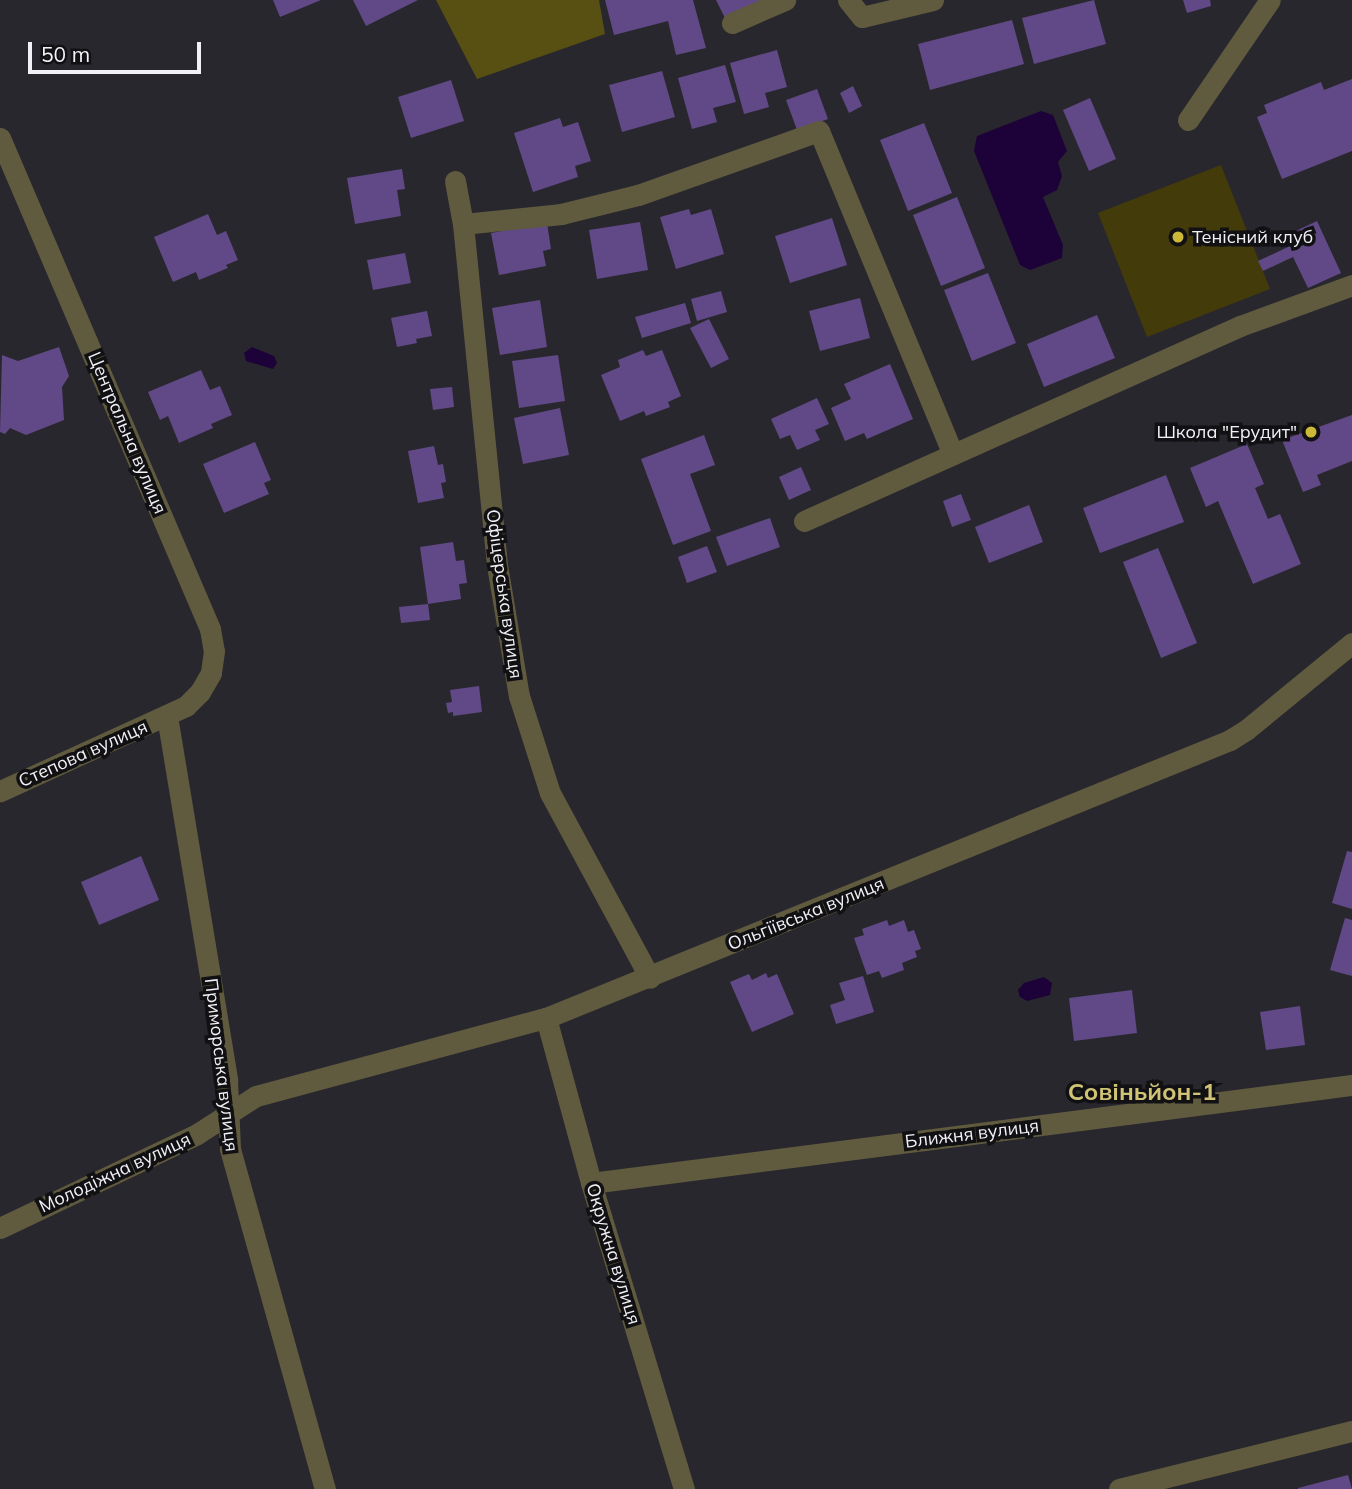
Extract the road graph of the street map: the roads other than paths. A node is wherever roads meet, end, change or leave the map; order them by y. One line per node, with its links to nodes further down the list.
1 (785, 0): 5 (street)
2 (848, 0): 3 (street)
3 (933, 0)
4 (1270, 0): 6 (street)
5 (732, 23)
6 (1188, 120)
7 (0, 138): 14 (street, Центральна вулиця)
8 (455, 181): 9 (street, Офіцерська вулиця)
9 (463, 225): 11 (street); 16 (street, Офіцерська вулиця)
10 (1352, 285): 11 (street)
11 (953, 454): 12 (street)
12 (804, 521)
13 (1352, 643): 16 (street, Ольгіївська вулиця)
14 (167, 716): 15 (street, Степова вулиця); 19 (street, Приморська вулиця)
15 (0, 791)
16 (650, 978): 17 (street, Ольгіївська вулиця)
17 (546, 1018): 19 (street, Ольгіївська вулиця); 20 (street, Окружна вулиця)
18 (1352, 1085): 20 (street, Ближня вулиця)
19 (228, 1115): 21 (street, Молодіжна вулиця); 23 (street, Приморська вулиця)
20 (592, 1183): 24 (street, Окружна вулиця)
21 (0, 1228)
22 (1352, 1432): 25 (street)
23 (325, 1489)
24 (684, 1489)
25 (1119, 1489)

